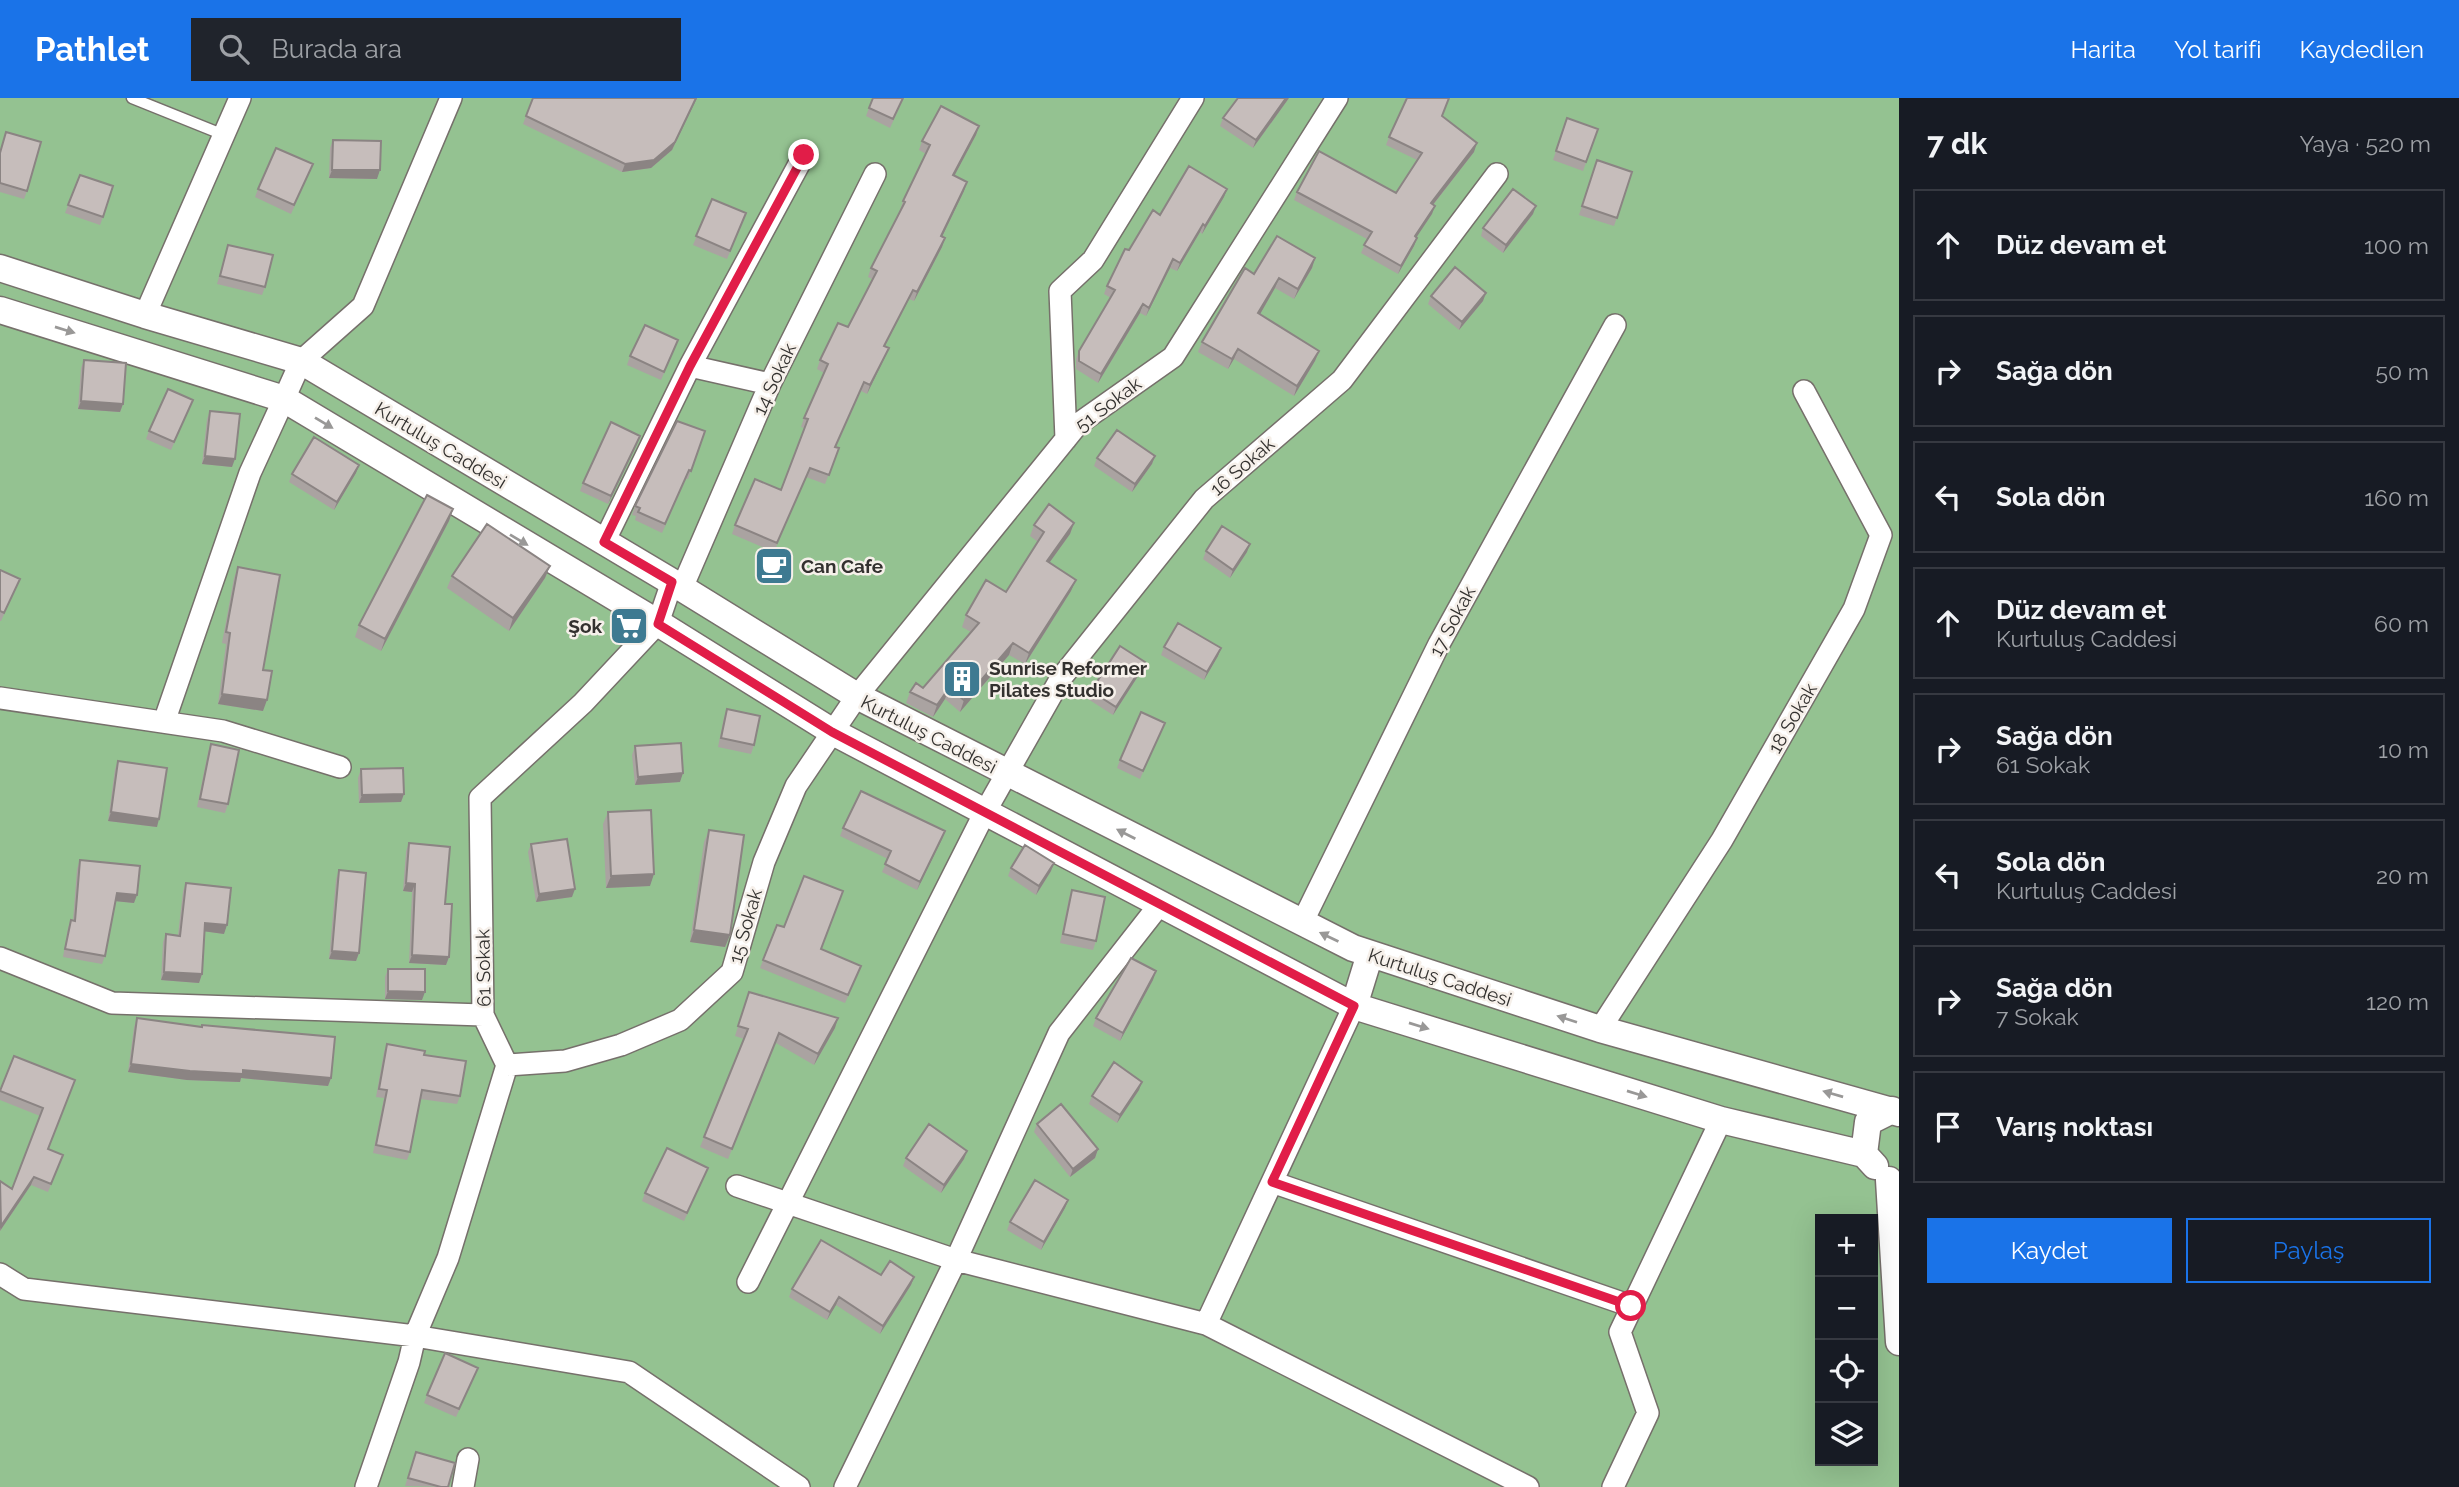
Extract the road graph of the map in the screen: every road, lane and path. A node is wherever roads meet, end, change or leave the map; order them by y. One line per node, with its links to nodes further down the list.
1 (132, 98): 6 (lane)
2 (240, 98): 6 (street)
3 (451, 98): 14 (street)
4 (1193, 98): 19 (street)
5 (1337, 98): 19 (street, 51 Sokak)
6 (224, 135): 12 (street)
7 (804, 155): 15 (street)
8 (875, 174): 16 (street, 14 Sokak)
9 (1497, 174): 28 (street, 16 Sokak)
10 (0, 268): 12 (street, Kurtuluş Caddesi)
11 (0, 310): 18 (street, one-way to 18)
12 (145, 315): 14 (street, Kurtuluş Caddesi)
13 (1615, 326): 31 (street, 17 Sokak)
14 (301, 361): 18 (street); 20 (street, Kurtuluş Caddesi)
15 (690, 366): 16 (street); 20 (street)
16 (770, 384): 21 (street, 14 Sokak)
17 (1804, 391): 36 (street, 18 Sokak)
18 (284, 399): 22 (street, one-way to 22); 25 (street)
19 (1066, 439): 23 (street, 51 Sokak)
20 (604, 542): 21 (street, Kurtuluş Caddesi)
21 (677, 585): 22 (street, 61 Sokak); 23 (street, Kurtuluş Caddesi)
22 (658, 624): 26 (street); 35 (street, 61 Sokak)
23 (857, 696): 26 (street, 15 Sokak); 28 (street, Kurtuluş Caddesi)
24 (0, 698): 25 (street)
25 (164, 722): 27 (street)
26 (832, 732): 29 (street); 37 (street, 15 Sokak)
27 (341, 767)
28 (1007, 774): 29 (street, 16 Sokak); 31 (street, Kurtuluş Caddesi, one-way to 28)
29 (985, 812): 30 (street); 44 (street, 16 Sokak)
30 (1160, 904): 34 (street); 45 (street)
31 (1302, 923): 32 (street, Kurtuluş Caddesi, one-way to 31)
32 (1370, 954): 34 (street); 36 (street, Kurtuluş Caddesi, one-way to 32)
33 (0, 958): 35 (street)
34 (1354, 1006): 39 (street, one-way to 39); 42 (street)
35 (483, 1015): 37 (street, 61 Sokak)
36 (1600, 1029): 38 (street, Kurtuluş Caddesi, one-way to 36)
37 (507, 1065): 50 (street)
38 (1895, 1112): 40 (street)
39 (1721, 1120): 40 (street); 48 (street)
40 (1864, 1154): 41 (street)
41 (1894, 1180): 51 (street)
42 (1272, 1182): 48 (street); 49 (street)
43 (737, 1186): 44 (street)
44 (788, 1203): 45 (street); 47 (street, 16 Sokak)
45 (956, 1260): 49 (street); 56 (street)
46 (0, 1274): 50 (street)
47 (748, 1282)
48 (1631, 1306): 58 (street)
49 (1206, 1324): 57 (street)
50 (415, 1336): 53 (street); 55 (street)
51 (1899, 1342)
52 (468, 1459): 54 (street)
53 (366, 1487)
54 (463, 1487)
55 (799, 1487)
56 (845, 1487)
57 (1528, 1487)
58 (1613, 1487)

